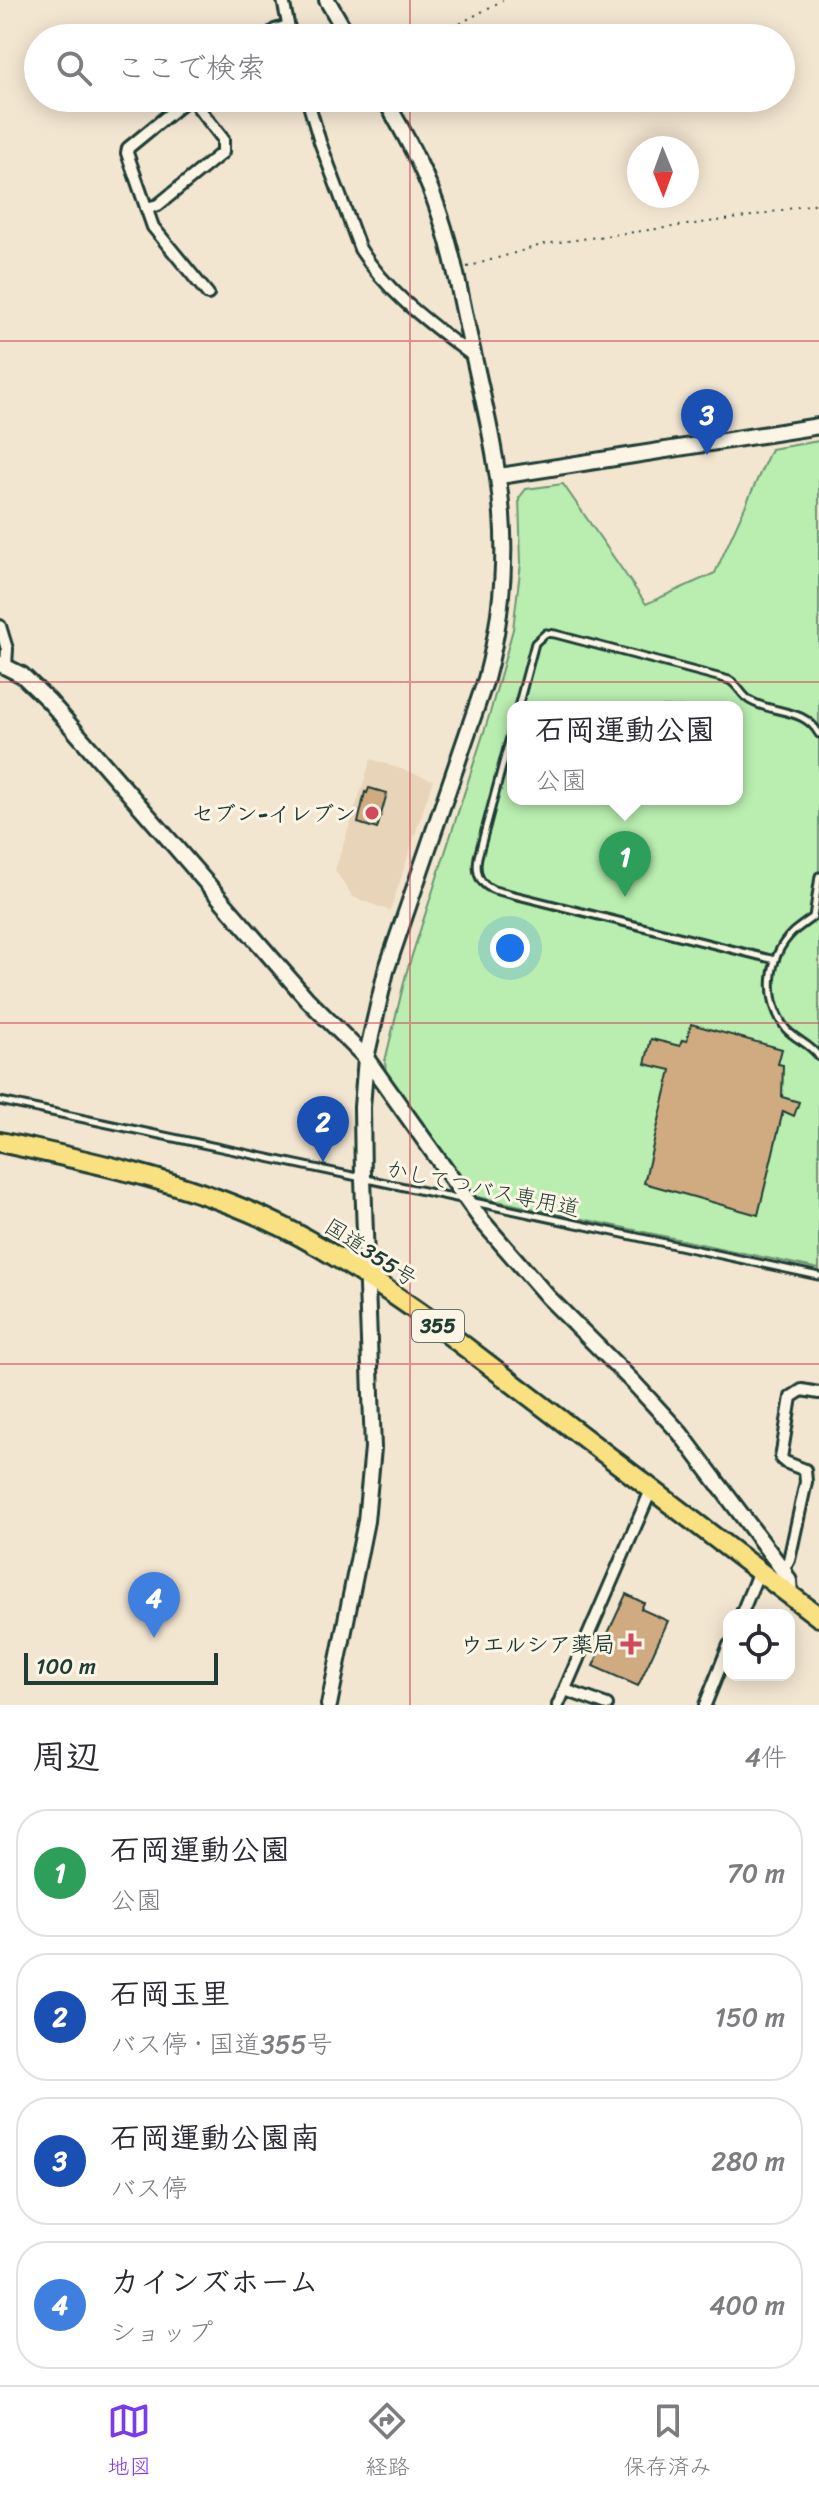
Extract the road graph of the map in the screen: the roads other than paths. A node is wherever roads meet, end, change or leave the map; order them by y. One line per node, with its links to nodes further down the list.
1 (283, 0): 3 (street)
2 (327, 0): 4 (street)
3 (288, 24)
4 (341, 24)
5 (173, 112): 9 (street)
6 (201, 112): 9 (street)
7 (312, 112): 11 (street)
8 (391, 112): 11 (street)
9 (146, 208): 10 (street)
10 (208, 294)
11 (474, 357): 13 (street)
12 (819, 426): 13 (street)
13 (500, 476): 22 (street)
14 (0, 626): 15 (street)
15 (3, 665): 22 (street)
16 (520, 701): 17 (lane)
17 (819, 734)
18 (507, 748): 20 (lane)
19 (819, 876): 20 (lane)
20 (775, 960): 21 (lane)
21 (819, 1057)
22 (366, 1058): 25 (street); 26 (street)
23 (0, 1101): 25 (lane, かしてつバス専用道)
24 (0, 1142): 27 (highway, 国道355号 / 355)
25 (363, 1179): 26 (lane, かしてつバス専用道); 27 (street)
26 (469, 1201): 28 (lane, かしてつバス専用道); 31 (street)
27 (367, 1276): 30 (highway, 国道355号 / 355); 38 (street)
28 (819, 1276)
29 (819, 1393): 31 (street)
30 (652, 1488): 32 (highway, 国道355号 / 355); 37 (street)
31 (783, 1570): 33 (street)
32 (759, 1571): 33 (highway, 国道355号 / 355); 34 (street)
33 (790, 1596): 35 (highway, 国道355号 / 355)
34 (743, 1609)
35 (819, 1617)
36 (723, 1660): 41 (street)
37 (565, 1690): 39 (street); 40 (street)
38 (329, 1705)
39 (558, 1705)
40 (607, 1705)
41 (705, 1705)

